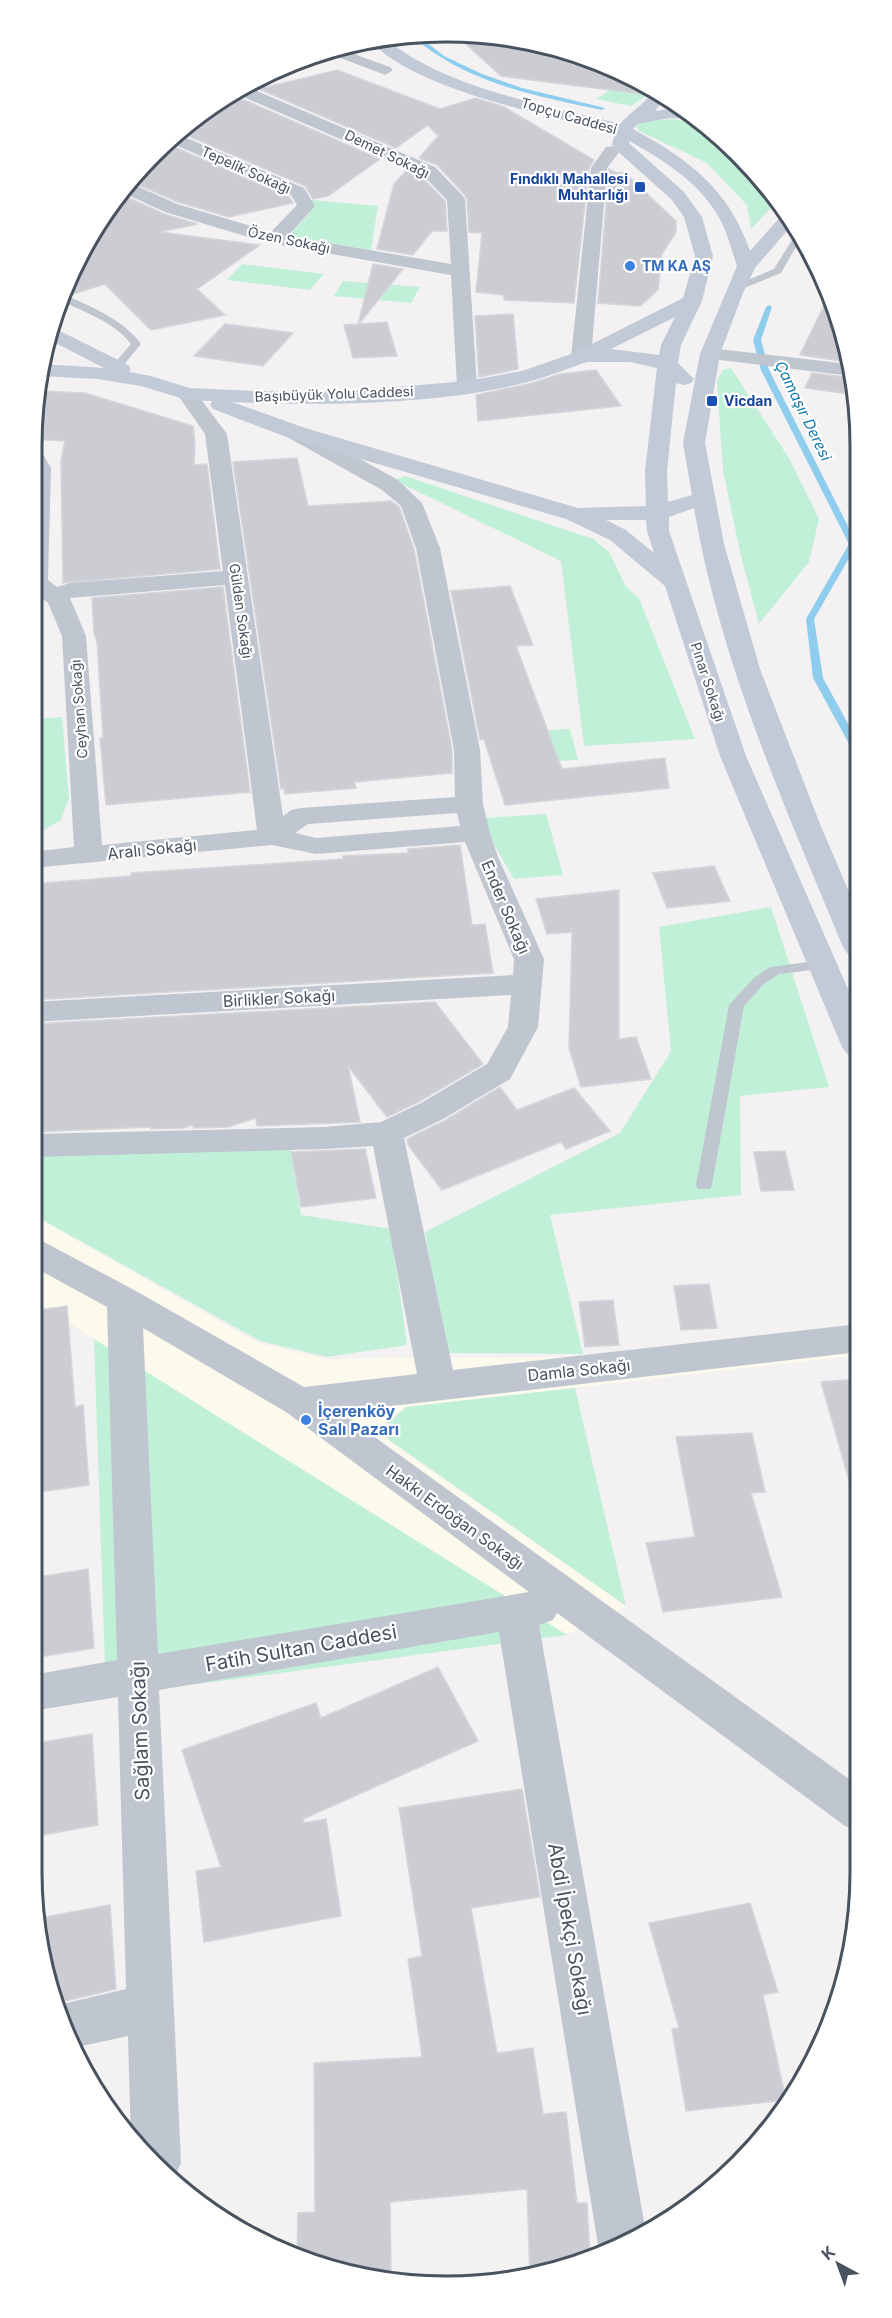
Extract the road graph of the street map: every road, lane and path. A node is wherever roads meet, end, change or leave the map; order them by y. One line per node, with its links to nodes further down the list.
1 (387, 46): 8 (main road, Topçu Caddesi)
2 (362, 51): 4 (main road, Topçu Caddesi)
3 (344, 55): 4 (street)
4 (385, 70): 9 (main road, Topçu Caddesi)
5 (249, 93): 18 (street, Demet Sokağı)
6 (656, 101): 8 (main road)
7 (675, 113): 8 (main road)
8 (626, 125): 12 (main road); 17 (main road, Topçu Caddesi)
9 (547, 127)
10 (181, 141): 16 (street, Tepelik Sokağı)
11 (607, 149): 12 (main road, Topçu Caddesi); 25 (street)
12 (644, 167): 21 (main road)
13 (133, 191): 16 (street, Özen Sokağı)
14 (787, 229): 17 (main road)
15 (789, 233): 19 (lane)
16 (275, 239): 18 (street, Özen Sokağı)
17 (746, 266): 19 (main road)
18 (460, 271): 33 (street, Demet Sokağı)
19 (736, 288): 24 (main road)
20 (69, 301): 28 (lane)
21 (692, 301): 25 (main road, Başıbüyük Yolu Caddesi); 27 (main road, Pınar Sokağı)
22 (56, 343): 23 (main road)
23 (80, 347): 28 (main road); 31 (main road)
24 (710, 354): 29 (street); 35 (main road)
25 (581, 357): 27 (main road); 33 (main road, Başıbüyük Yolu Caddesi)
26 (52, 360): 31 (main road)
27 (668, 364): 35 (main road); 38 (main road, Pınar Sokağı)
28 (117, 366): 32 (main road)
29 (842, 369)
30 (49, 370): 31 (main road, Başıbüyük Yolu Caddesi)
31 (63, 370): 32 (main road, Başıbüyük Yolu Caddesi)
32 (144, 380): 34 (main road, Başıbüyük Yolu Caddesi)
33 (467, 387): 34 (main road, Başıbüyük Yolu Caddesi)
34 (187, 394): 36 (main road); 40 (street, Gülden Sokağı)
35 (700, 408): 37 (main road)
36 (297, 433): 39 (main road); 44 (street, Ender Sokağı)
37 (704, 498): 38 (main road); 49 (main road)
38 (657, 513): 39 (main road); 41 (main road, Pınar Sokağı)
39 (574, 514): 41 (main road)
40 (236, 577): 42 (street); 46 (street, Gülden Sokağı)
41 (675, 583): 50 (main road, Pınar Sokağı)
42 (42, 585)
43 (42, 586): 47 (street, Ceyhan Sokağı)
44 (469, 804): 45 (street, Ender Sokağı); 46 (street, Aralı Sokağı)
45 (476, 833): 46 (street, Aralı Sokağı); 51 (street, Ender Sokağı)
46 (272, 837): 47 (street, Aralı Sokağı)
47 (89, 856): 48 (street, Aralı Sokağı)
48 (42, 859)
49 (850, 928)
50 (823, 965): 53 (main road, Pınar Sokağı); 56 (lane)
51 (527, 984): 52 (street, Birlikler Sokağı); 54 (street, Ender Sokağı)
52 (42, 1011)
53 (850, 1028)
54 (387, 1133): 55 (street, Ender Sokağı); 60 (street)
55 (42, 1144)
56 (704, 1185)
57 (42, 1256): 58 (street, Hakkı Erdoğan Sokağı)
58 (124, 1300): 61 (street, Hakkı Erdoğan Sokağı); 64 (street, Sağlam Sokağı)
59 (850, 1339): 60 (street, Damla Sokağı)
60 (438, 1386): 61 (street, Damla Sokağı)
61 (299, 1402): 62 (street, Hakkı Erdoğan Sokağı)
62 (571, 1603): 63 (street, Fatih Sultan Caddesi); 66 (street, Hakkı Erdoğan Sokağı)
63 (516, 1612): 64 (street, Fatih Sultan Caddesi); 70 (street, Abdi İpekçi Sokağı)
64 (137, 1676): 65 (street, Fatih Sultan Caddesi); 67 (street, Sağlam Sokağı)
65 (42, 1691)
66 (850, 1805)
67 (150, 2008): 68 (street); 69 (street, Sağlam Sokağı)
68 (72, 2024)
69 (156, 2153)
70 (621, 2236)

